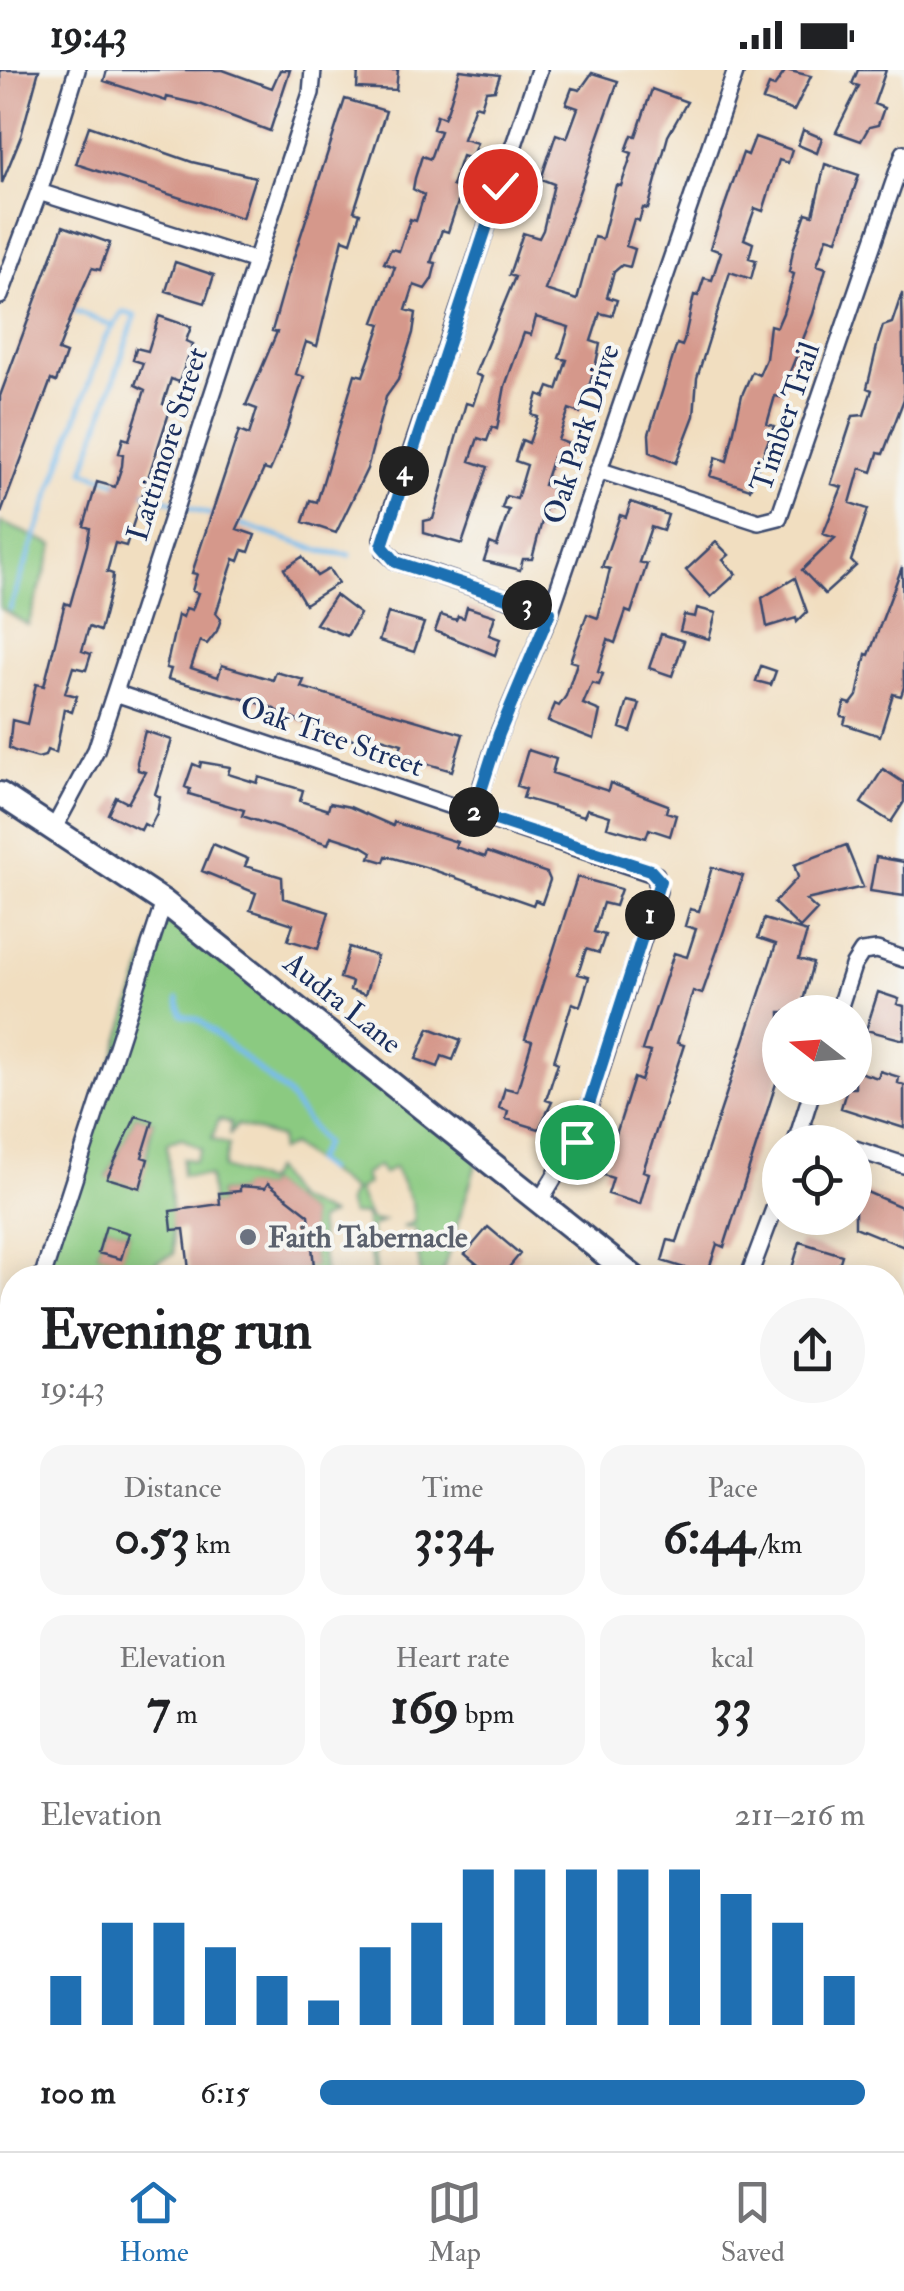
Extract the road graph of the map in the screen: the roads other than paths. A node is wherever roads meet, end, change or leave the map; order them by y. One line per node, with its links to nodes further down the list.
1 (77, 70): 6 (street)
2 (313, 70): 7 (street, Lattimore Street)
3 (539, 70): 10 (street)
4 (736, 70): 9 (street, Oak Park Drive)
5 (904, 153): 9 (street, Timber Trail)
6 (39, 192): 7 (street); 8 (street)
7 (256, 260): 11 (street, Lattimore Street)
8 (0, 296)
9 (598, 470): 10 (street, Oak Park Drive)
10 (550, 612): 13 (street, Oak Park Drive)
11 (115, 692): 13 (street, Oak Tree Street); 14 (street, Lattimore Street)
12 (0, 794): 14 (street, Audra Lane)
13 (474, 813): 20 (street, Oak Tree Street)
14 (54, 828): 15 (street, Audra Lane)
15 (164, 902): 20 (street, Audra Lane); 22 (street)
16 (904, 958): 17 (street)
17 (844, 995)
18 (872, 1155): 19 (street)
19 (904, 1165)
20 (540, 1199): 23 (street, Audra Lane)
21 (764, 1235): 24 (street)
22 (46, 1265)
23 (619, 1265)
24 (753, 1265)

